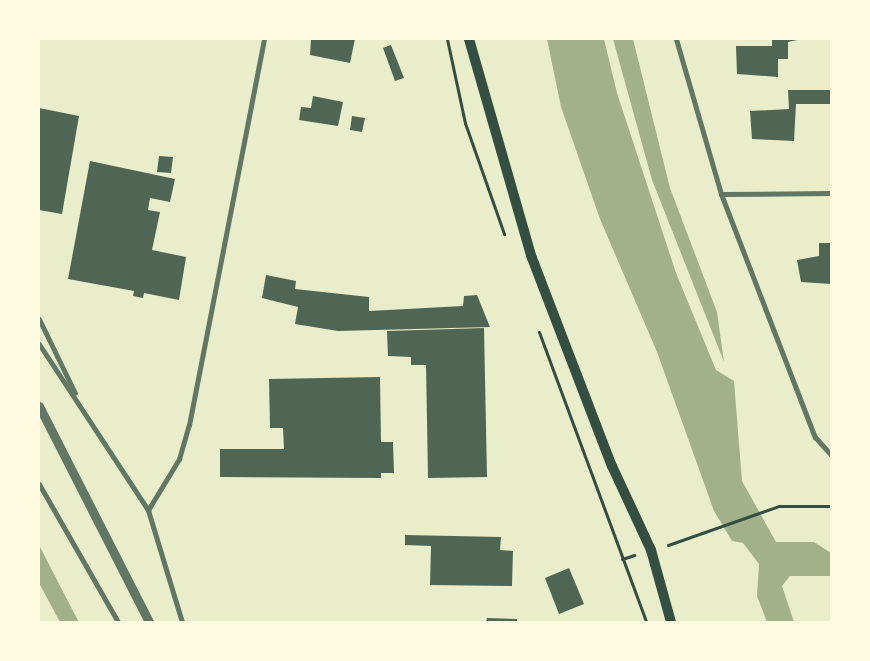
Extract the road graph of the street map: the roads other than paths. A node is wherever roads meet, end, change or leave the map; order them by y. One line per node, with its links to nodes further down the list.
1 (264, 39): 12 (street)
2 (468, 39): 16 (main road)
3 (676, 39): 5 (street)
4 (831, 193): 5 (street)
5 (721, 194): 10 (street)
6 (39, 319): 9 (street)
7 (39, 344): 9 (street)
8 (39, 406): 14 (street)
9 (84, 410): 12 (street)
10 (831, 455)
11 (39, 484): 13 (street)
12 (148, 510): 15 (street)
13 (118, 622)
14 (148, 622)
15 (182, 622)
16 (670, 622)

